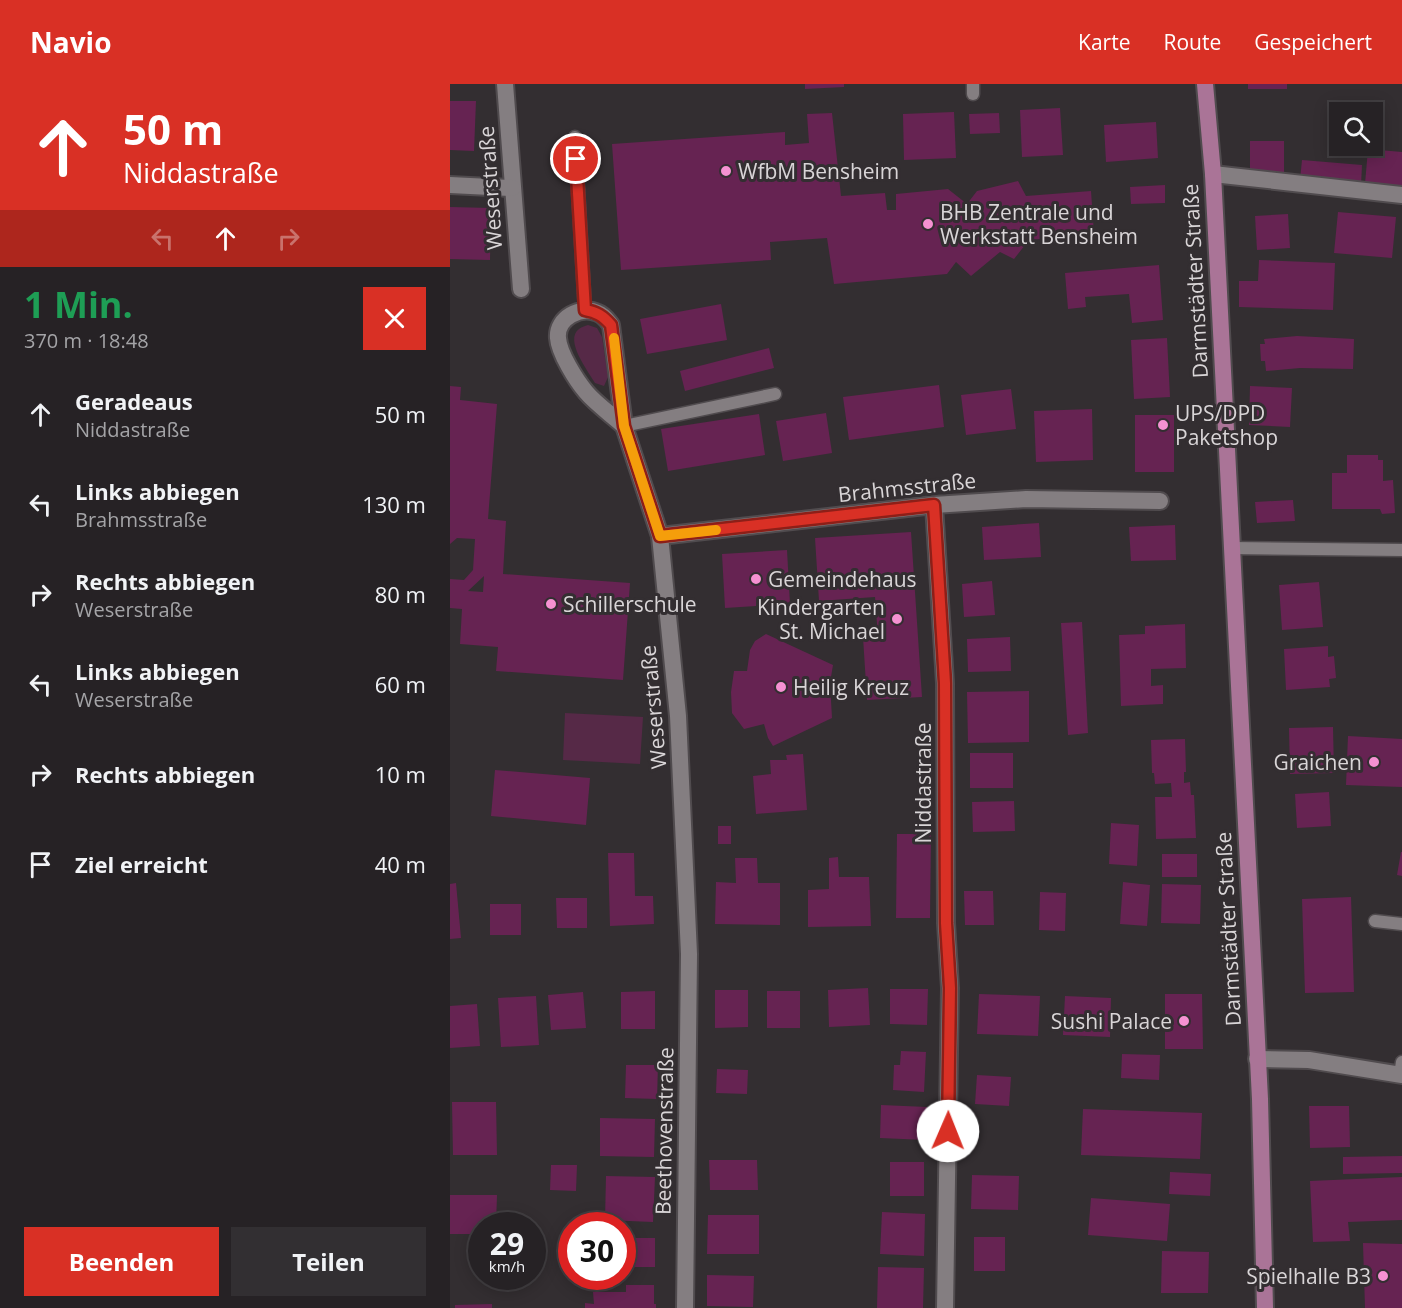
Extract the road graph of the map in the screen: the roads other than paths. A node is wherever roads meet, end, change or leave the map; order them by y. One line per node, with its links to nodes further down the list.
1 (505, 84): 6 (street, Weserstraße)
2 (1205, 84): 4 (main road, Darmstädter Straße)
3 (575, 137): 9 (lane)
4 (1213, 174): 7 (street); 15 (main road, Darmstädter Straße)
5 (450, 185): 6 (street)
6 (512, 188): 8 (street, Weserstraße)
7 (1402, 195)
8 (521, 289)
9 (585, 310): 11 (street, Weserstraße); 11 (street)
10 (774, 394): 11 (lane)
11 (624, 426): 14 (street, Weserstraße)
12 (1160, 501): 13 (street, Brahmsstraße)
13 (934, 505): 14 (street, Brahmsstraße); 23 (street, Niddastraße)
14 (660, 536): 19 (street, Weserstraße)
15 (1231, 548): 16 (lane); 20 (main road, Darmstädter Straße)
16 (1402, 550)
17 (1375, 921): 18 (lane)
18 (1402, 924)
19 (689, 954): 22 (street, Beethovenstraße)
20 (1257, 1059): 21 (street); 24 (main road, Darmstädter Straße)
21 (1401, 1071)
22 (685, 1308)
23 (945, 1308)
24 (1265, 1308)

